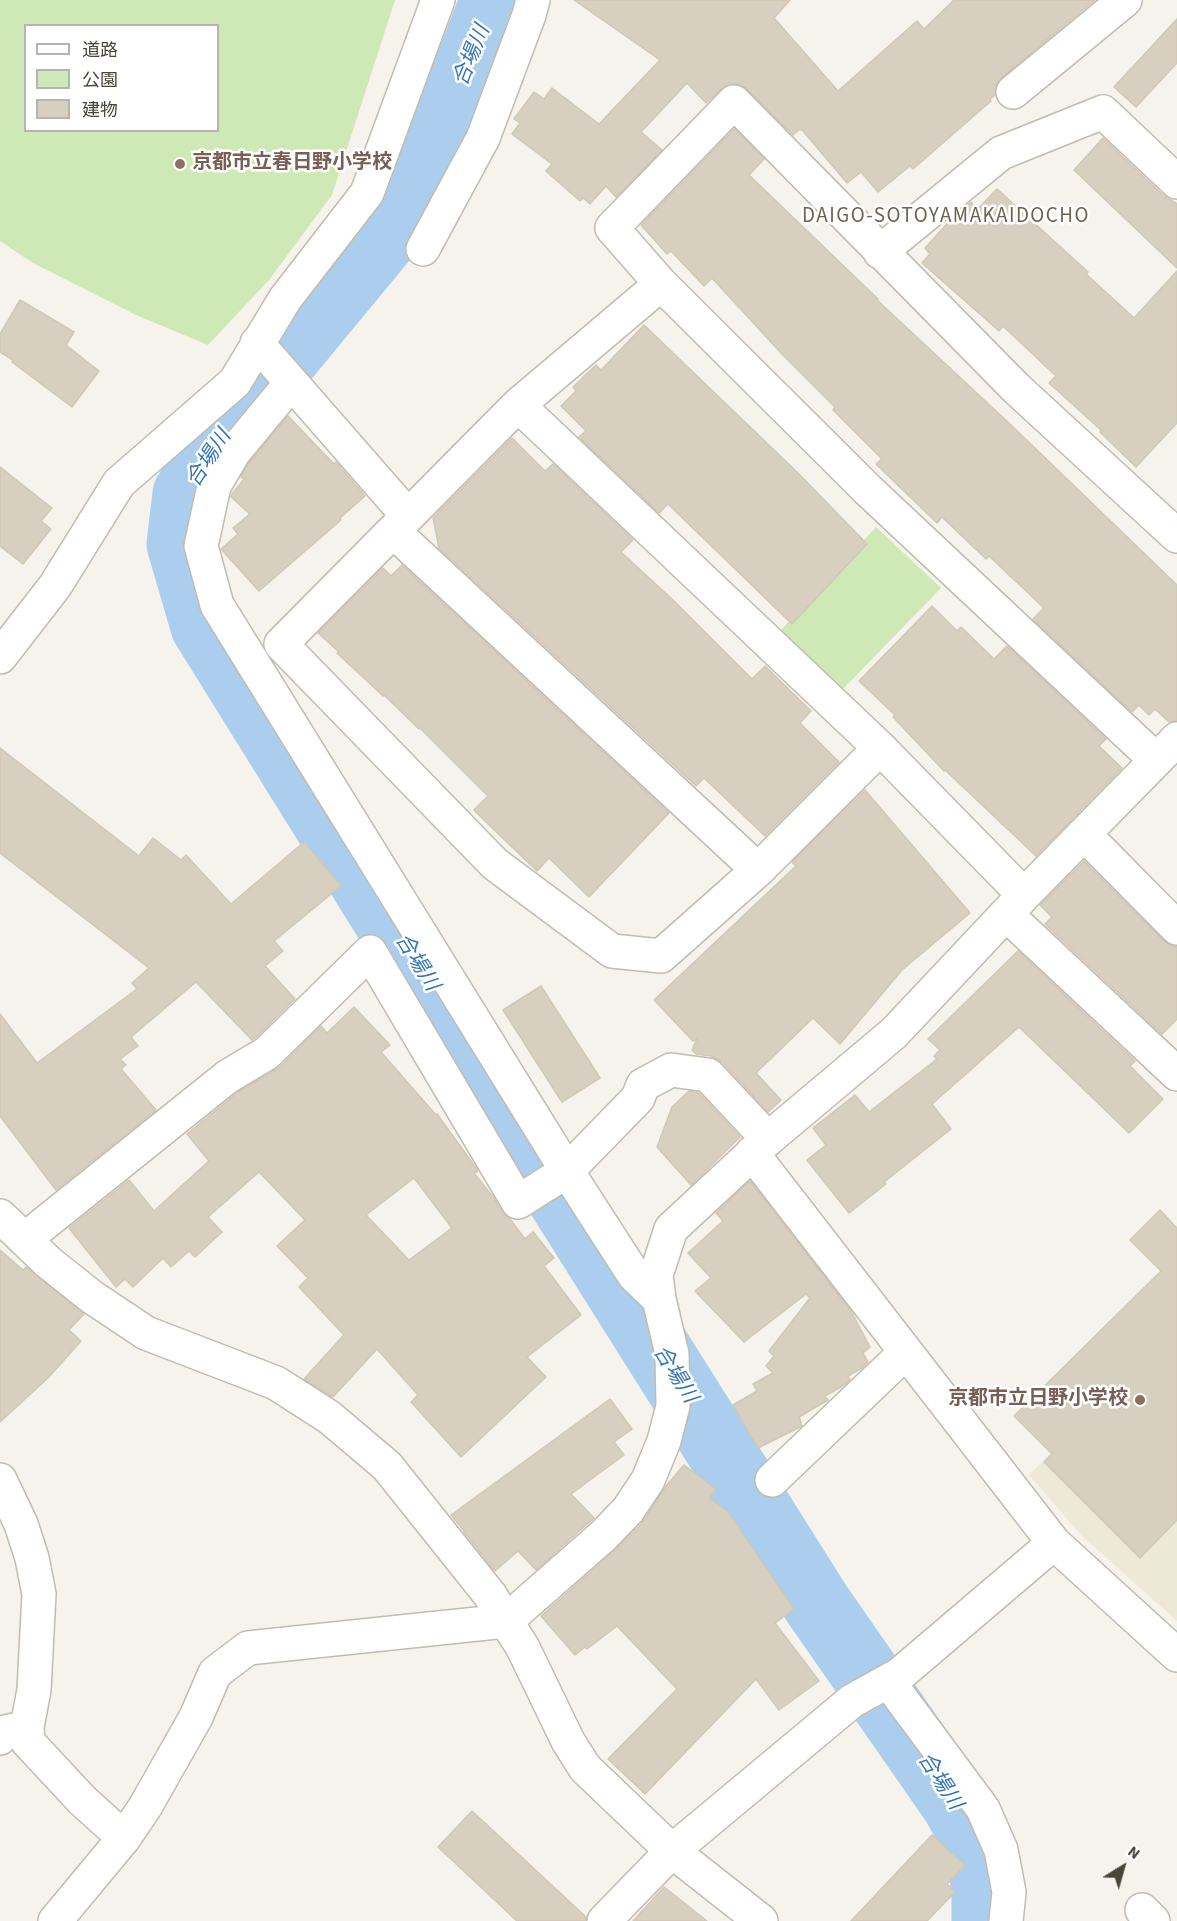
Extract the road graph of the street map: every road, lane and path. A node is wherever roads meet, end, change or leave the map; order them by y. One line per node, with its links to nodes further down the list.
1 (438, 0): 9 (street)
2 (533, 0): 6 (street)
3 (1125, 0): 4 (street)
4 (1013, 92)
5 (1177, 182): 7 (street)
6 (423, 249)
7 (880, 252): 8 (street); 11 (street)
8 (662, 284): 10 (street); 15 (street)
9 (276, 365): 12 (street); 13 (street); 20 (street)
10 (518, 405): 12 (street); 14 (street)
11 (1172, 519)
12 (400, 523): 17 (street); 17 (street)
13 (6, 638)
14 (880, 748): 17 (street); 18 (street)
15 (1167, 750): 16 (street)
16 (1084, 834): 18 (street); 19 (street)
17 (758, 870)
18 (1015, 905): 21 (street); 22 (street)
19 (1177, 928)
20 (388, 929): 23 (street); 23 (street); 24 (street)
21 (1177, 1074)
22 (760, 1146): 23 (street); 25 (street); 26 (street)
23 (556, 1178): 25 (street)
24 (10, 1231): 30 (street)
25 (659, 1299): 30 (street)
26 (906, 1352): 28 (street); 29 (street)
27 (0, 1480): 33 (street)
28 (772, 1480)
29 (1053, 1543): 31 (street); 32 (street)
30 (506, 1621): 34 (street); 35 (street)
31 (1177, 1655)
32 (877, 1687): 35 (street); 39 (street)
33 (13, 1733): 34 (street)
34 (124, 1838): 36 (street)
35 (672, 1851): 37 (street); 38 (street)
36 (55, 1921)
37 (604, 1921)
38 (761, 1921)
39 (1006, 1921)

